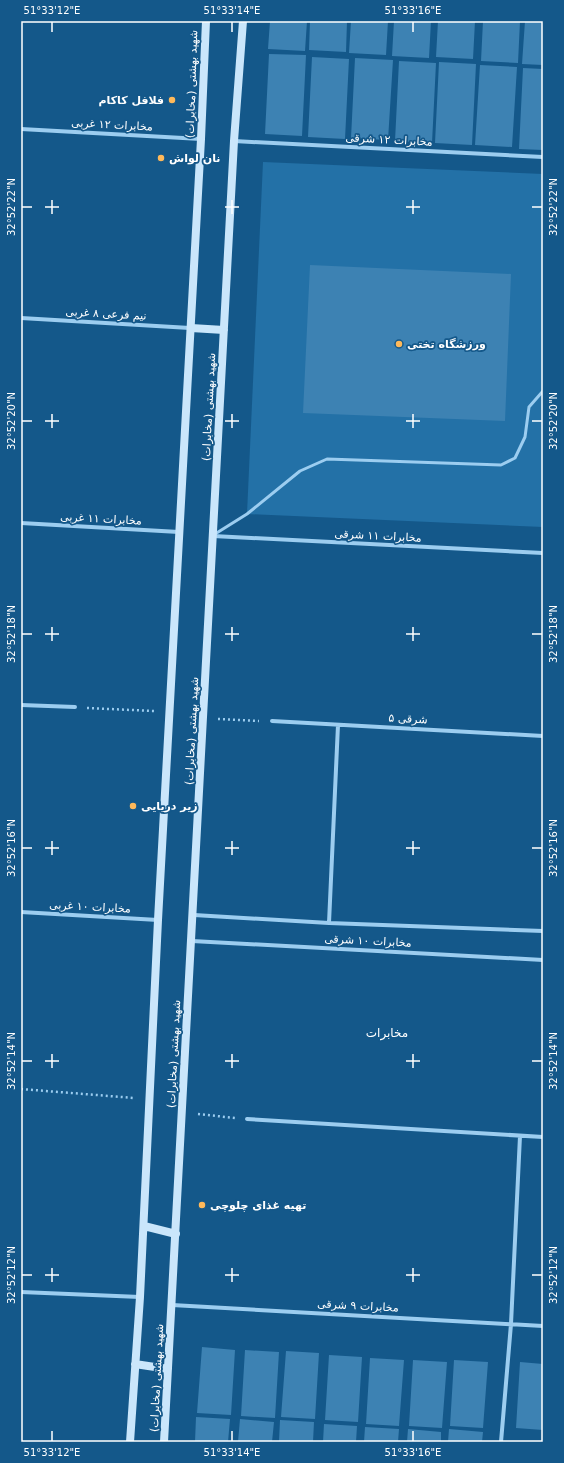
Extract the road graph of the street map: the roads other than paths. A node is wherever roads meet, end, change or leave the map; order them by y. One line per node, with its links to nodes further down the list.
1 (206, 21): 4 (main road, شهید بهشتی (مخابرات))
2 (243, 21): 5 (main road, شهید بهشتی (مخابرات))
3 (21, 130): 4 (street, مخابرات ۱۲ غربی)
4 (201, 139): 8 (main road, شهید بهشتی (مخابرات))
5 (234, 141): 6 (street, مخابرات ۱۲ شرقی); 9 (main road, شهید بهشتی (مخابرات))
6 (543, 158)
7 (21, 318): 8 (street, نیم فرعی ۸ غربی)
8 (191, 328): 9 (main road); 12 (main road, شهید بهشتی (مخابرات))
9 (224, 330): 13 (main road, شهید بهشتی (مخابرات))
10 (543, 391): 13 (lane)
11 (21, 523): 12 (street, مخابرات ۱۱ غربی)
12 (180, 532): 22 (main road, شهید بهشتی (مخابرات))
13 (213, 536): 14 (street, مخابرات ۱۱ شرقی); 21 (main road, شهید بهشتی (مخابرات))
14 (543, 553)
15 (21, 705): 16 (street)
16 (75, 707)
17 (272, 721): 18 (street, شرقی ۵)
18 (338, 725): 19 (street, شرقی ۵); 23 (street)
19 (543, 736)
20 (21, 912): 22 (street, مخابرات ۱۰ غربی)
21 (194, 915): 23 (street, مخابرات ۱۰ شرقی); 25 (main road, شهید بهشتی (مخابرات))
22 (158, 920): 30 (main road, شهید بهشتی (مخابرات))
23 (329, 923): 24 (street, مخابرات ۱۰ شرقی)
24 (543, 931)
25 (192, 941): 26 (street, مخابرات ۱۰ شرقی); 31 (main road, شهید بهشتی (مخابرات))
26 (543, 960)
27 (247, 1120): 28 (street)
28 (520, 1136): 29 (street); 35 (street)
29 (543, 1137)
30 (144, 1226): 31 (main road); 33 (main road, شهید بهشتی (مخابرات))
31 (176, 1234): 34 (main road, شهید بهشتی (مخابرات))
32 (21, 1292): 33 (street)
33 (140, 1298): 37 (main road, شهید بهشتی (مخابرات))
34 (172, 1305): 35 (street, مخابرات ۹ شرقی); 38 (main road, شهید بهشتی (مخابرات))
35 (511, 1324): 36 (street, مخابرات ۹ شرقی); 41 (street)
36 (543, 1326)
37 (135, 1364): 38 (main road); 39 (main road, شهید بهشتی (مخابرات))
38 (168, 1369): 40 (main road, شهید بهشتی (مخابرات))
39 (130, 1442)
40 (164, 1442)
41 (501, 1442)

